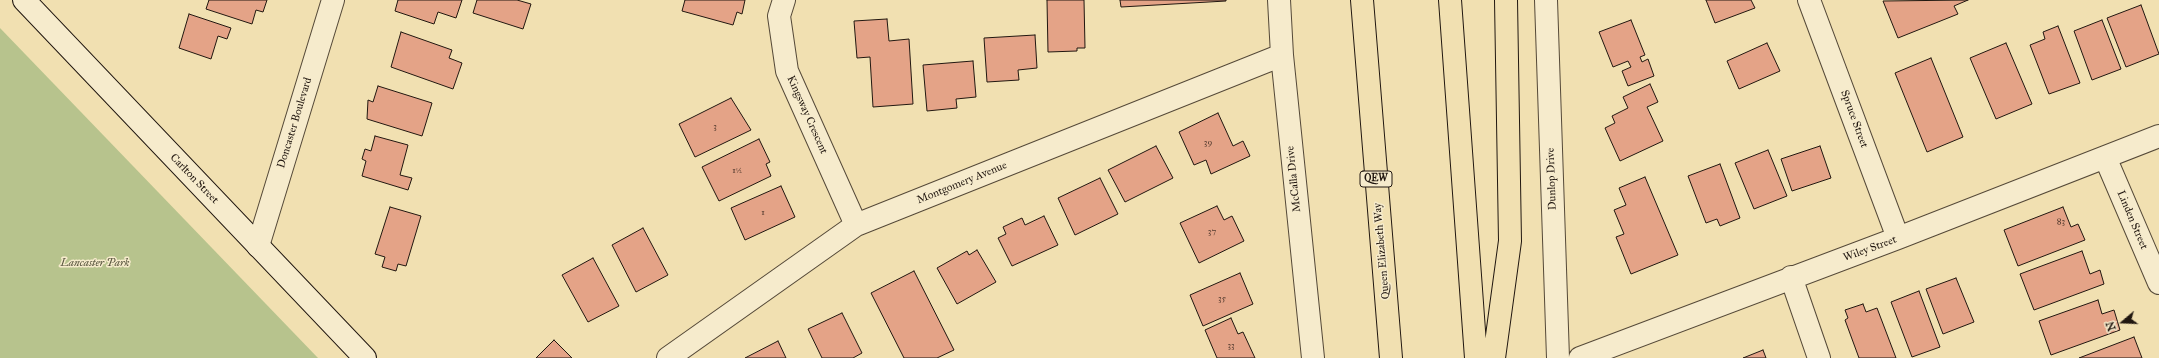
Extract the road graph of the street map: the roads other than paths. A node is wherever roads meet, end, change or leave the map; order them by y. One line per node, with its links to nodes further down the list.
1 (24, 0): 15 (street, Carlton Street)
2 (333, 0): 15 (street, Doncaster Boulevard)
3 (784, 0): 13 (street, Kingsway Crescent)
4 (1279, 0): 10 (street, McCalla Drive)
5 (1362, 0): 21 (highway, Queen Elizabeth Way / QEW)
6 (1450, 0): 22 (highway)
7 (1506, 0): 23 (highway)
8 (1546, 0): 24 (street, Dunlop Drive)
9 (1809, 0): 14 (street, Spruce Street)
10 (1282, 55): 13 (street, Montgomery Avenue); 20 (street, McCalla Drive)
11 (2159, 136): 12 (street, Wiley Street)
12 (2105, 157): 14 (street, Wiley Street); 17 (street, Linden Street)
13 (856, 225): 19 (street, Montgomery Avenue)
14 (1898, 238): 16 (street, Wiley Street)
15 (258, 246): 18 (street, Carlton Street)
16 (1791, 277): 25 (street, Wiley Street); 26 (street)
17 (2159, 283)
18 (365, 358)
19 (668, 358)
20 (1313, 358)
21 (1391, 358)
22 (1476, 358)
23 (1494, 358)
24 (1558, 358)
25 (1580, 358)
26 (1819, 358)

